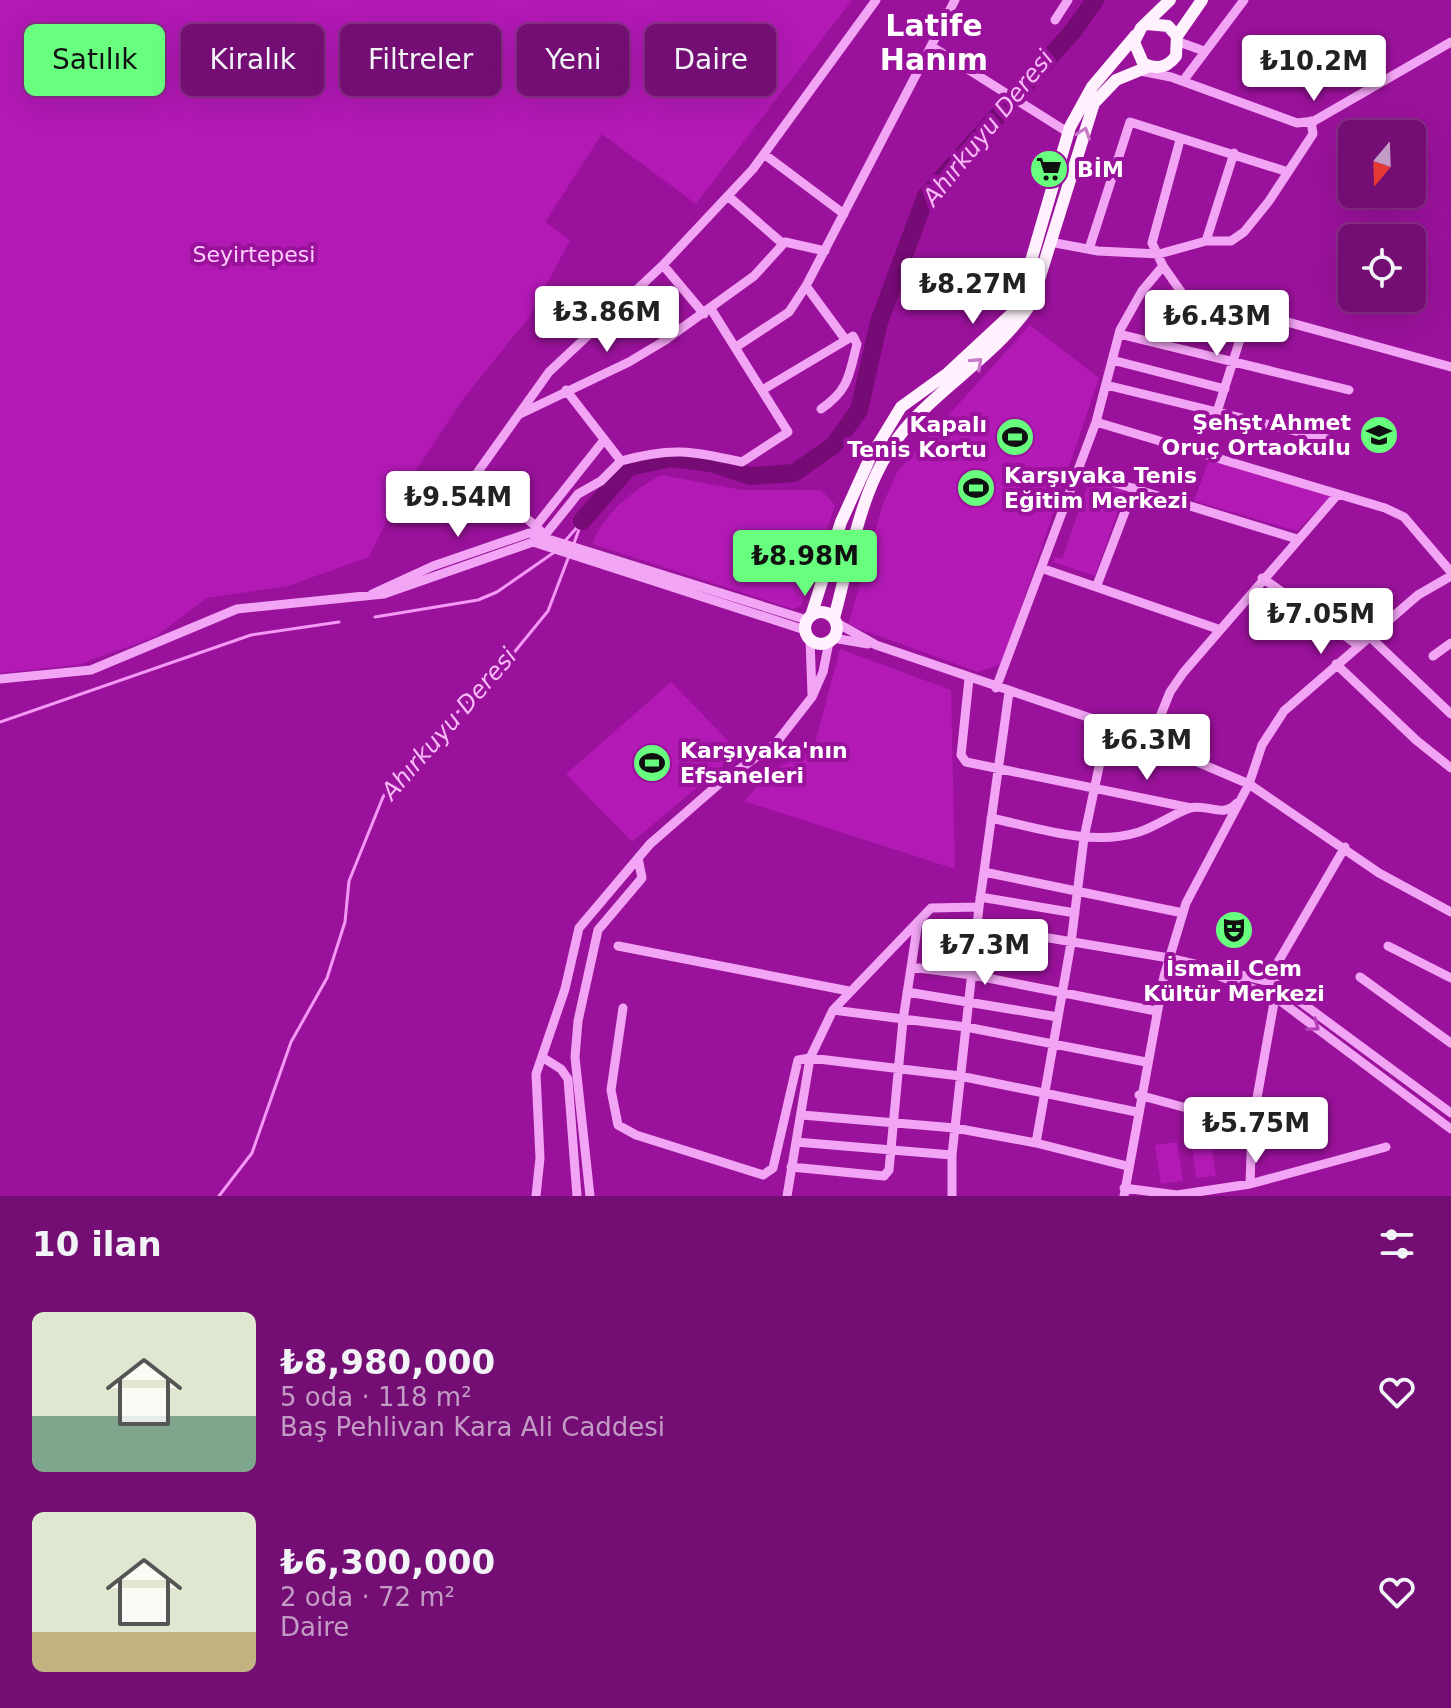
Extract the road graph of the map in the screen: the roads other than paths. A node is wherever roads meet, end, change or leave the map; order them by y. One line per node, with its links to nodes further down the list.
1 (876, 0): 22 (street)
2 (955, 0): 12 (street)
3 (1068, 0): 7 (street)
4 (1170, 0): 8 (main road)
5 (1244, 0): 15 (street)
6 (1201, 1): 10 (main road)
7 (1055, 20)
8 (1147, 24): 9 (main road); 10 (main road)
9 (1136, 35): 16 (main road); 19 (main road)
10 (1178, 39): 15 (street); 16 (main road)
11 (1451, 42): 13 (street)
12 (931, 46): 19 (street); 25 (street)
13 (1436, 49): 14 (street); 18 (street)
14 (1451, 50)
15 (1204, 51): 17 (street)
16 (1150, 70): 17 (street); 27 (main road, one-way to 16)
17 (1183, 81): 18 (street)
18 (1311, 121): 23 (street)
19 (1069, 133): 66 (main road)
20 (1180, 140): 21 (street); 29 (street); 31 (street)
21 (1234, 153): 23 (street); 26 (street)
22 (764, 154): 24 (street); 25 (street)
23 (1288, 172): 26 (street)
24 (728, 196): 28 (street); 32 (street)
25 (844, 214): 30 (street)
26 (1206, 241): 31 (street)
27 (1050, 242): 29 (street); 65 (main road, one-way to 27)
28 (782, 243): 30 (street); 35 (street)
29 (1089, 249): 31 (street)
30 (825, 251): 34 (street)
31 (1159, 254): 33 (street)
32 (663, 265): 35 (street); 50 (street)
33 (1163, 266): 36 (street); 37 (street)
34 (806, 286): 38 (street); 39 (street)
35 (707, 312): 39 (street); 46 (street)
36 (1248, 314): 41 (street); 42 (street)
37 (1119, 334): 40 (street); 41 (street)
38 (845, 339): 44 (street); 48 (street)
39 (736, 347): 44 (street)
40 (1112, 360): 43 (street); 45 (street)
41 (1233, 363): 45 (street); 47 (street)
42 (1451, 367)
43 (1106, 385): 49 (street); 51 (street)
44 (764, 389): 54 (street)
45 (1225, 389): 49 (street)
46 (566, 390): 50 (street); 52 (street)
47 (1349, 390)
48 (821, 409)
49 (1217, 412): 53 (street)
50 (515, 417): 58 (street)
51 (1096, 422): 55 (street); 57 (street)
52 (604, 440): 54 (street); 58 (street)
53 (1332, 440)
54 (621, 461): 60 (street)
55 (1077, 471): 56 (street); 61 (street)
56 (1134, 488): 59 (street); 64 (street)
57 (1338, 494): 59 (street); 62 (street)
58 (535, 527): 60 (street)
59 (1297, 539): 63 (street)
60 (550, 540): 66 (street); 75 (street)
61 (1041, 568): 64 (street); 77 (street)
62 (1451, 574): 68 (street)
63 (1262, 578): 67 (street); 72 (street)
64 (1097, 585): 67 (street)
65 (835, 620): 66 (main road); 69 (main road); 71 (street)
66 (808, 626): 69 (main road); 79 (street)
67 (1218, 629): 82 (street)
68 (1369, 636): 72 (street); 80 (street)
69 (831, 640): 71 (street); 79 (street)
70 (1451, 643): 73 (street)
71 (876, 645): 76 (street)
72 (1358, 645): 74 (street)
73 (1433, 656)
74 (1336, 664): 83 (street); 85 (street)
75 (0, 679)
76 (969, 679): 77 (street); 84 (street)
77 (996, 688): 78 (street)
78 (1009, 692): 81 (street); 84 (street)
79 (812, 697): 91 (street)
80 (1451, 714)
81 (1108, 724): 82 (street); 86 (street)
82 (1150, 742): 85 (street)
83 (1451, 768)
84 (996, 769): 86 (street); 88 (street)
85 (1249, 784): 87 (street); 90 (street); 97 (street)
86 (1096, 788): 87 (street); 89 (street)
87 (1191, 808): 89 (street)
88 (991, 818): 89 (street); 92 (street)
89 (1084, 838): 93 (street)
90 (1345, 847): 95 (street); 108 (street)
91 (638, 858): 122 (street); 147 (street)
92 (984, 872): 93 (street); 94 (street)
93 (1078, 889): 96 (street); 97 (street)
94 (979, 902): 96 (street); 98 (street); 99 (street)
95 (1451, 912)
96 (1075, 913): 100 (street)
97 (1183, 913): 103 (street)
98 (918, 922): 104 (street); 109 (street)
99 (977, 926): 100 (street); 105 (street)
100 (1071, 943): 103 (street); 111 (street)
101 (618, 946): 109 (street)
102 (1388, 946): 107 (street)
103 (1169, 958): 108 (street); 112 (street); 116 (street)
104 (911, 967): 105 (street); 110 (street)
105 (972, 975): 111 (street); 113 (street)
106 (1360, 977): 121 (street)
107 (1451, 978)
108 (1267, 981): 112 (street); 130 (street)
109 (849, 991): 115 (street)
110 (907, 992): 113 (street); 118 (street)
111 (1063, 992): 116 (street); 117 (street)
112 (1275, 997): 133 (street); 135 (street, one-way to 135)
113 (969, 1001): 117 (street); 119 (street)
114 (623, 1008): 123 (street)
115 (833, 1010): 118 (street); 123 (street)
116 (1156, 1011): 124 (street)
117 (1058, 1017): 120 (street)
118 (903, 1020): 119 (street); 125 (street)
119 (966, 1027): 120 (street); 126 (street)
120 (1054, 1043): 124 (street); 127 (street)
121 (1451, 1043)
122 (542, 1057): 145 (street); 146 (street)
123 (810, 1058): 125 (street); 131 (street)
124 (1146, 1062): 128 (street)
125 (899, 1070): 126 (street); 132 (street)
126 (960, 1076): 127 (street); 134 (street)
127 (1046, 1093): 129 (street); 137 (street)
128 (1139, 1095): 129 (street); 133 (street)
129 (1137, 1112): 141 (street)
130 (1451, 1113)
131 (802, 1115): 132 (street); 136 (street)
132 (895, 1124): 134 (street); 139 (street)
133 (1252, 1126): 143 (street)
134 (955, 1128): 137 (street); 140 (street)
135 (1451, 1129)
136 (796, 1142): 139 (street); 142 (street)
137 (1036, 1143): 141 (street)
138 (1386, 1147): 143 (street)
139 (893, 1151): 140 (street); 142 (street)
140 (952, 1155): 149 (street)
141 (1127, 1166): 144 (street)
142 (791, 1167): 148 (street)
143 (1250, 1184): 144 (street)
144 (1124, 1192)
145 (536, 1196)
146 (577, 1196)
147 (590, 1196)
148 (787, 1196)
149 (952, 1196)

